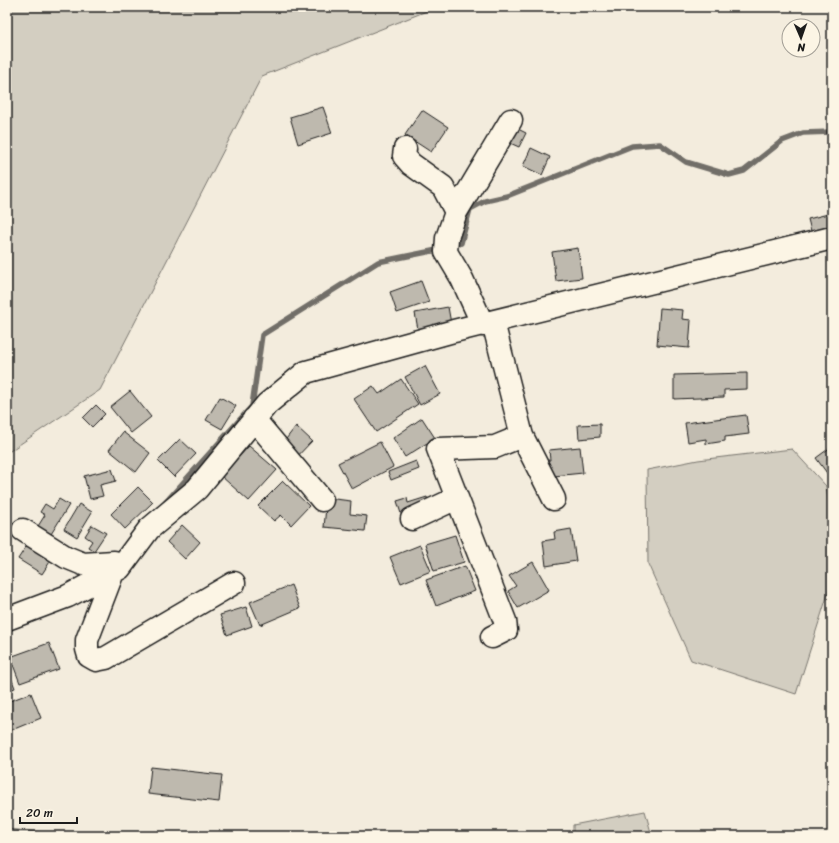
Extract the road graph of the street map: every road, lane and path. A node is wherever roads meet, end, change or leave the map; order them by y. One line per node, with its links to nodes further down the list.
1 (511, 120): 3 (street)
2 (405, 149): 3 (street)
3 (456, 212): 5 (street)
4 (832, 238): 5 (street)
5 (488, 324): 6 (street); 7 (street)
6 (254, 419): 10 (street); 13 (street)
7 (522, 436): 8 (street); 9 (street)
8 (457, 498): 11 (street); 16 (street)
9 (554, 499)
10 (322, 500)
11 (412, 519)
12 (22, 530): 13 (street)
13 (110, 566): 14 (street); 15 (street)
14 (234, 583)
15 (7, 619)
16 (492, 638)

